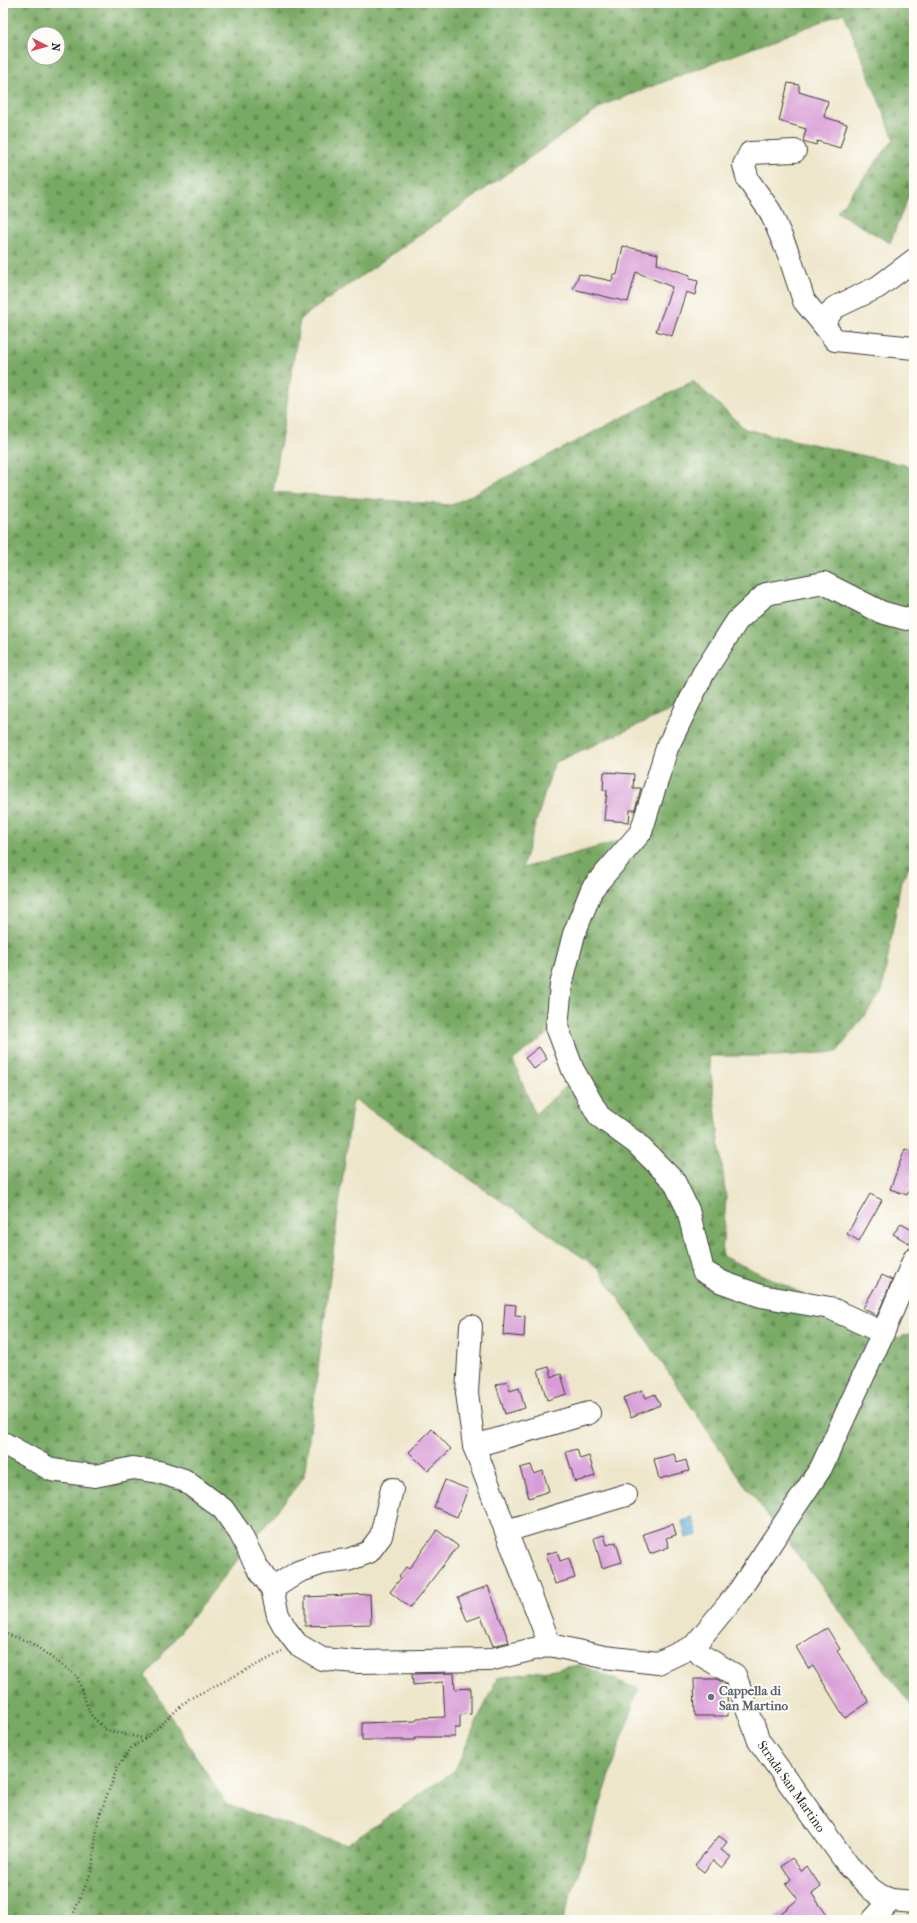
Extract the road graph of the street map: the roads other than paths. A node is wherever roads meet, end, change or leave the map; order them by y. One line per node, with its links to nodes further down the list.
1 (796, 151): 3 (street)
2 (914, 260): 3 (street)
3 (823, 324): 4 (street)
4 (914, 348)
5 (914, 616): 8 (street)
6 (914, 1259): 8 (street)
7 (471, 1326): 11 (street)
8 (883, 1333): 17 (street)
9 (588, 1413): 11 (street)
10 (3, 1443): 15 (street)
11 (474, 1446): 14 (street)
12 (392, 1489): 15 (street)
13 (626, 1495): 14 (street)
14 (506, 1531): 16 (street)
15 (272, 1589): 16 (street)
16 (550, 1645): 17 (street)
17 (694, 1646): 18 (street, Strada San Martino)
18 (891, 1900): 19 (street, Strada San Martino); 20 (street)
19 (914, 1902)
20 (873, 1920)

